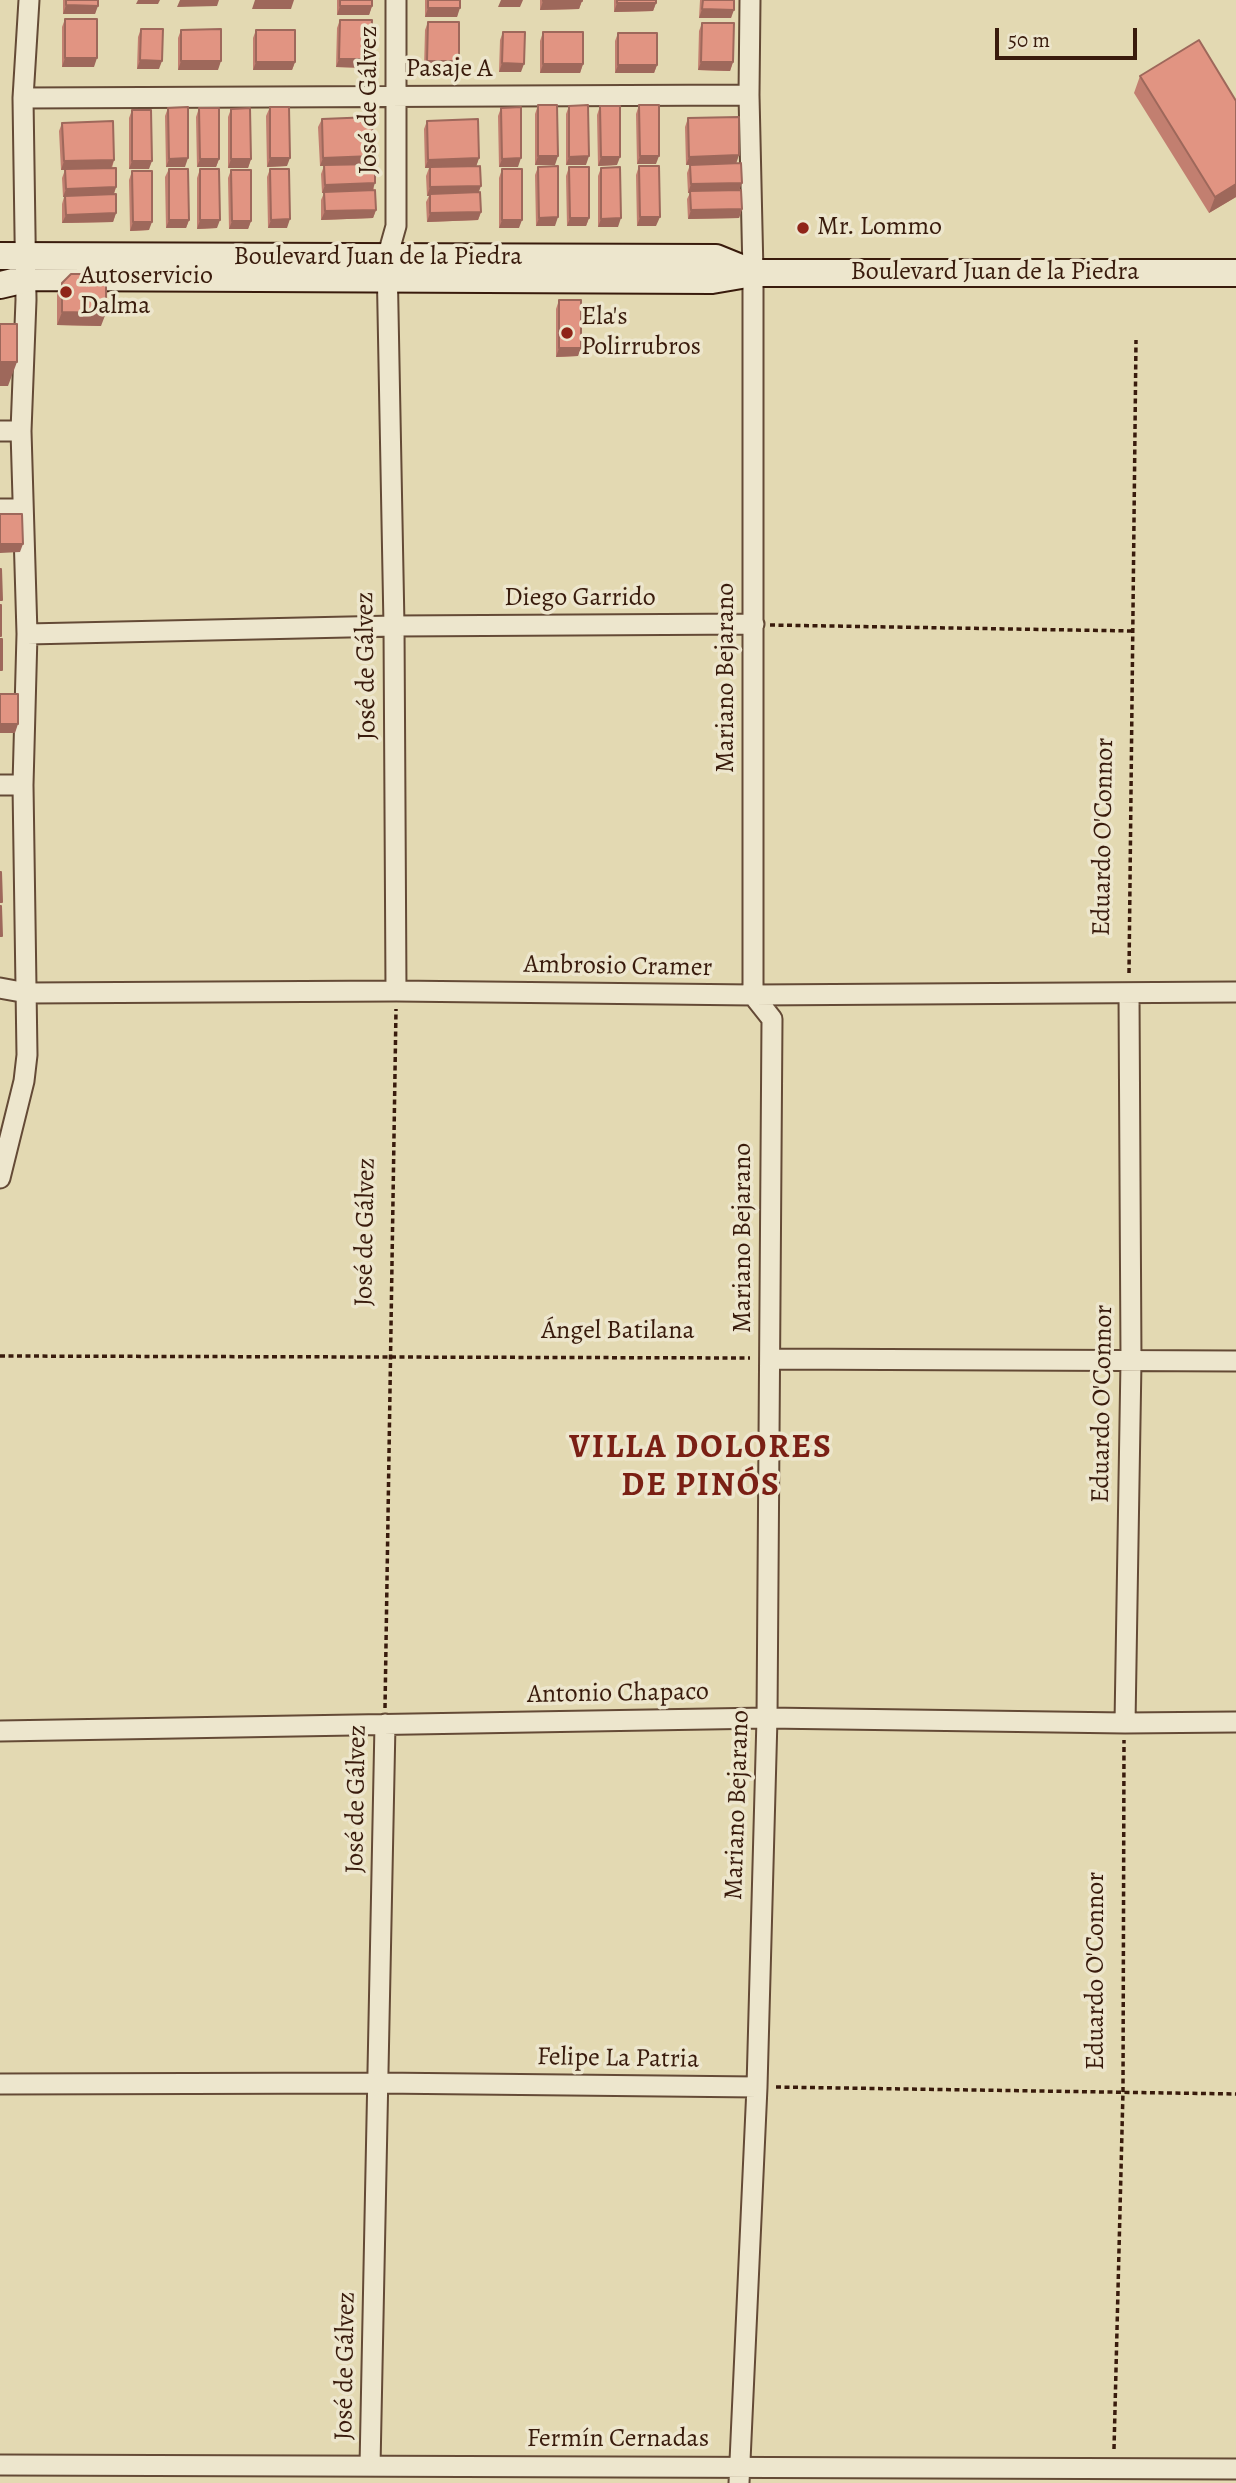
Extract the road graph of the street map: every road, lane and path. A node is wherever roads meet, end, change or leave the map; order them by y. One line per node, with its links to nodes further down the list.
1 (29, 0): 6 (street)
2 (396, 0): 5 (street, José de Gálvez)
3 (750, 0): 4 (street, Mariano Bejarano)
4 (749, 95): 5 (street, Pasaje A); 9 (street, Mariano Bejarano)
5 (397, 96): 6 (street, Pasaje A); 8 (street, José de Gálvez)
6 (23, 98): 7 (street)
7 (12, 269): 8 (main road, Boulevard Juan de la Piedra); 13 (street)
8 (387, 269): 9 (main road, Boulevard Juan de la Piedra); 17 (street, José de Gálvez)
9 (754, 272): 10 (main road, Boulevard Juan de la Piedra); 16 (street, Mariano Bejarano)
10 (1236, 273)
11 (1136, 340): 18 (path, Eduardo O'Connor)
12 (0, 430): 13 (street)
13 (21, 431): 15 (street)
14 (0, 509): 15 (street)
15 (23, 509): 19 (street)
16 (754, 624): 17 (street, Diego Garrido); 18 (path); 27 (street, Mariano Bejarano)
17 (394, 626): 19 (street, Diego Garrido); 23 (street, José de Gálvez)
18 (1133, 631): 26 (path, Eduardo O'Connor)
19 (27, 634): 21 (street)
20 (0, 785): 21 (street)
21 (23, 785): 25 (street)
22 (0, 988): 25 (street, Ambrosio Cramer)
23 (396, 990): 25 (street, Ambrosio Cramer); 27 (street, Ambrosio Cramer); 30 (path, José de Gálvez)
24 (1236, 992): 26 (street, Ambrosio Cramer)
25 (27, 993): 28 (street)
26 (1129, 993): 27 (street, Ambrosio Cramer); 32 (street, Eduardo O'Connor)
27 (753, 995): 31 (street, Mariano Bejarano)
28 (0, 1178)
29 (0, 1356): 30 (path, Ángel Batilana)
30 (391, 1357): 31 (path, Ángel Batilana); 37 (path, José de Gálvez)
31 (770, 1359): 32 (street); 34 (street, Mariano Bejarano)
32 (1131, 1361): 33 (street); 36 (street, Eduardo O'Connor)
33 (1236, 1361)
34 (767, 1718): 36 (street, Antonio Chapaco); 37 (street, Antonio Chapaco); 41 (street, Mariano Bejarano)
35 (1236, 1722): 36 (street, Antonio Chapaco)
36 (1125, 1723): 42 (path, Eduardo O'Connor)
37 (385, 1724): 38 (street, Antonio Chapaco); 39 (street, José de Gálvez)
38 (0, 1731)
39 (379, 2083): 40 (street, Felipe La Patria); 41 (street, Felipe La Patria); 45 (street, José de Gálvez)
40 (0, 2084)
41 (757, 2087): 42 (path); 48 (street, Mariano Bejarano)
42 (1123, 2091): 43 (path); 46 (path, Eduardo O'Connor)
43 (1236, 2094)
44 (0, 2465): 45 (street, Fermín Cernadas)
45 (370, 2466): 48 (street, Fermín Cernadas)
46 (1113, 2468): 47 (street, Fermín Cernadas); 48 (street, Fermín Cernadas)
47 (1236, 2469)
48 (739, 2475)

